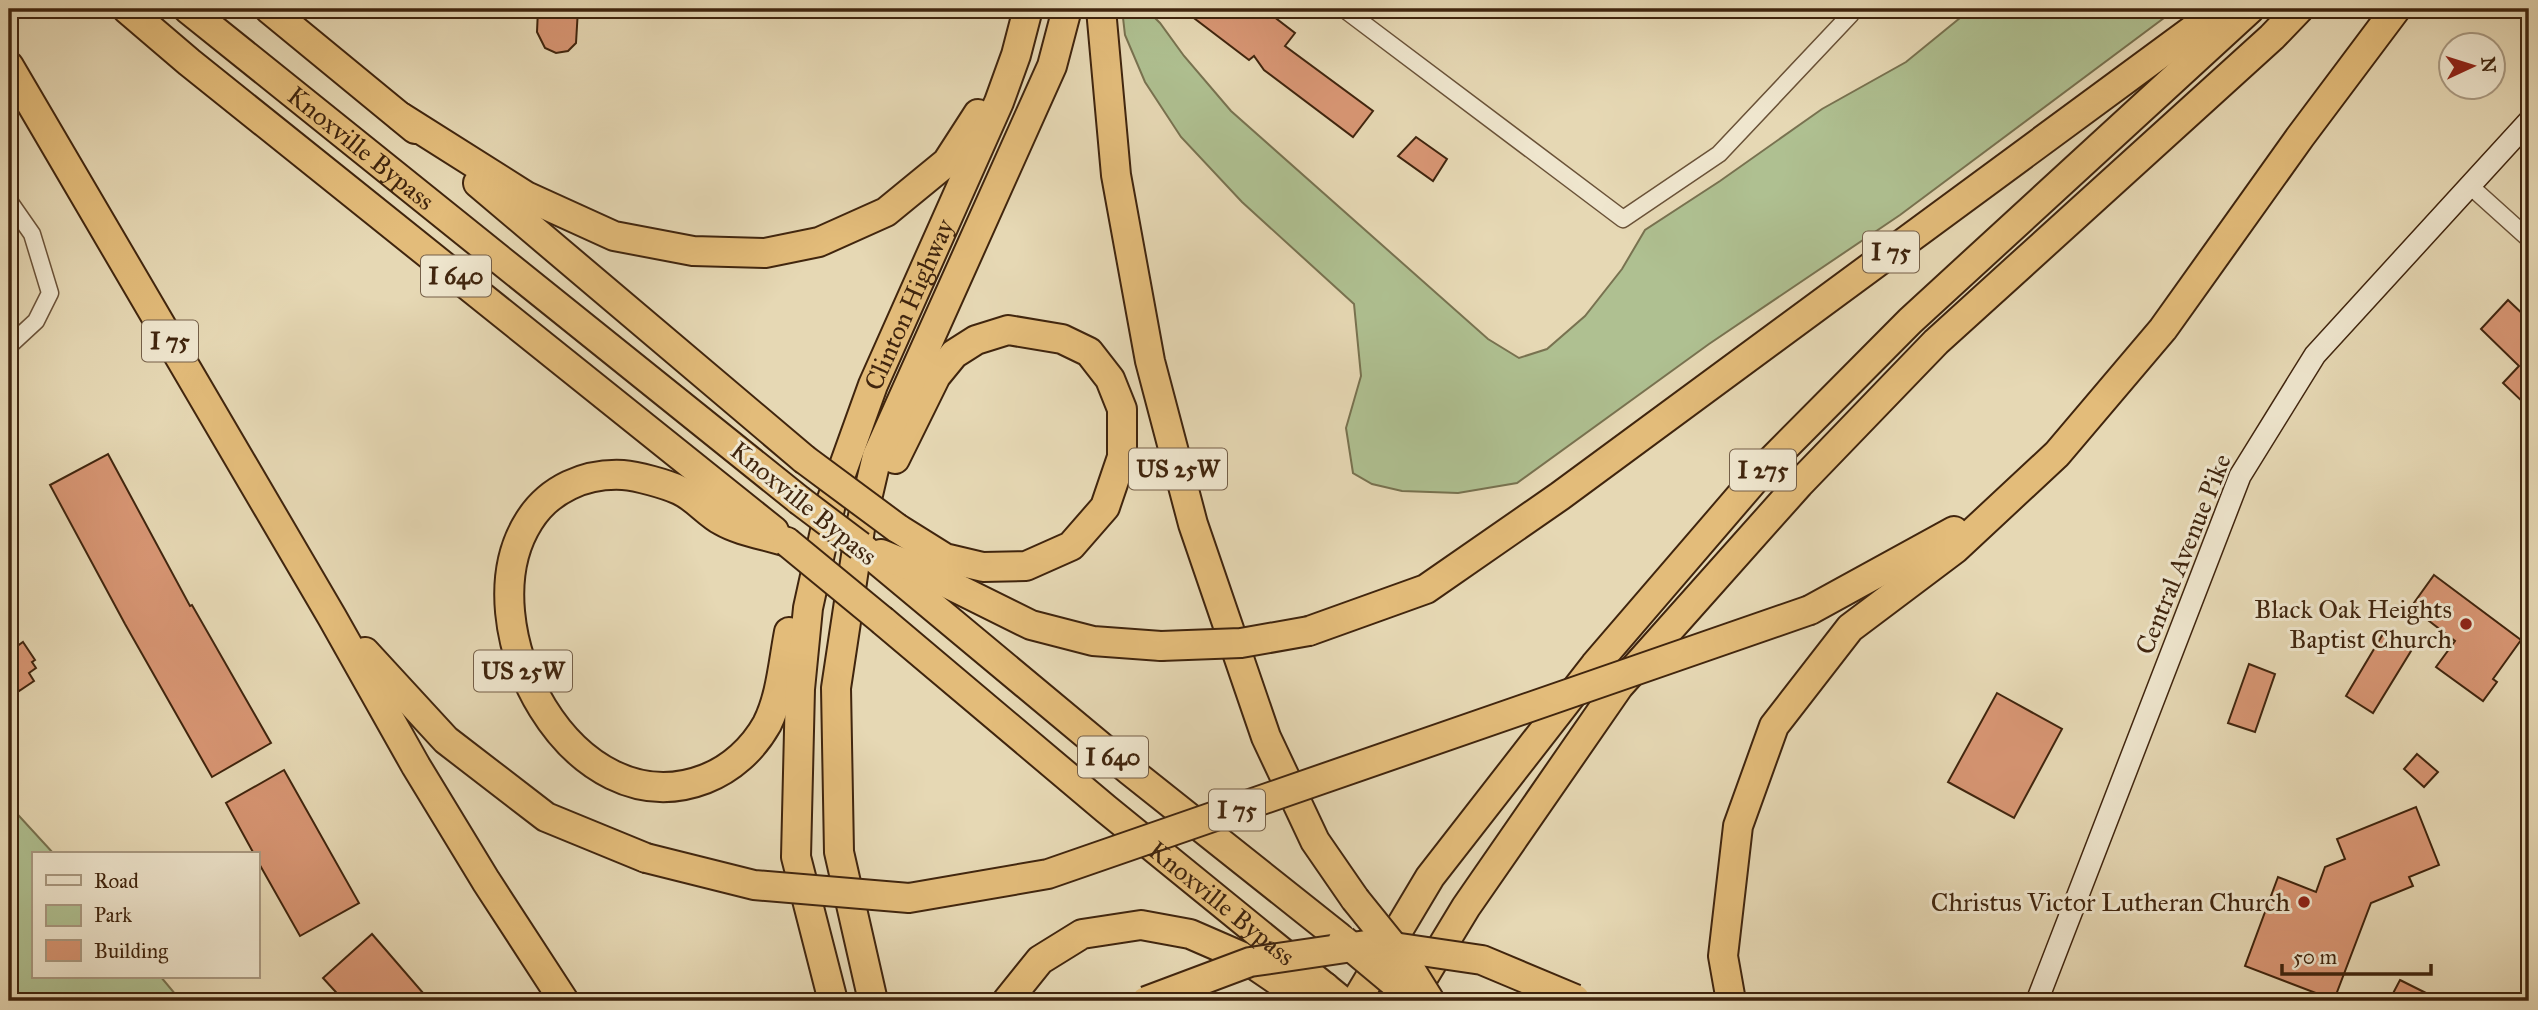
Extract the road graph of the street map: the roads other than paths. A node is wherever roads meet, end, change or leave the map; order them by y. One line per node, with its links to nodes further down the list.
1 (127, 9): 23 (highway, Knoxville Bypass / I 640)
2 (188, 9): 24 (highway, Knoxville Bypass / I 640, bridge)
3 (269, 9): 15 (highway)
4 (1028, 9): 13 (highway, Clinton Highway / US 25W)
5 (1067, 9): 22 (highway)
6 (1101, 9): 37 (highway, US 25W, bridge)
7 (1344, 9): 12 (street)
8 (2221, 9): 24 (highway, I 75, bridge)
9 (2250, 9): 34 (highway, I 275)
10 (2299, 9): 35 (highway, I 275)
11 (2396, 9): 21 (highway, I 75)
12 (1848, 11)
13 (1016, 55): 15 (highway); 25 (highway, Clinton Highway / US 25W)
14 (9, 66): 26 (highway, I 75)
15 (401, 117): 22 (highway, bridge)
16 (2529, 121): 17 (main road, Central Avenue Pike)
17 (2469, 185): 19 (street); 39 (main road, Central Avenue Pike)
18 (9, 201): 20 (street)
19 (2529, 239)
20 (9, 346)
21 (2057, 454): 26 (highway, I 75, bridge); 38 (highway)
22 (866, 498): 31 (highway)
23 (788, 542): 25 (highway, US 25W); 27 (highway, Knoxville Bypass / I 640, bridge)
24 (892, 566): 36 (highway, Knoxville Bypass / I 640, bridge)
25 (808, 608): 30 (highway, Clinton Highway)
26 (332, 617): 29 (highway)
27 (1333, 994): 32 (highway)
28 (1576, 1000): 33 (highway, bridge)
29 (564, 1001)
30 (833, 1001)
31 (873, 1001)
32 (1007, 1001)
33 (1146, 1001)
34 (1356, 1001)
35 (1409, 1001)
36 (1416, 1001)
37 (1430, 1001)
38 (1731, 1001)
39 (2037, 1001)

